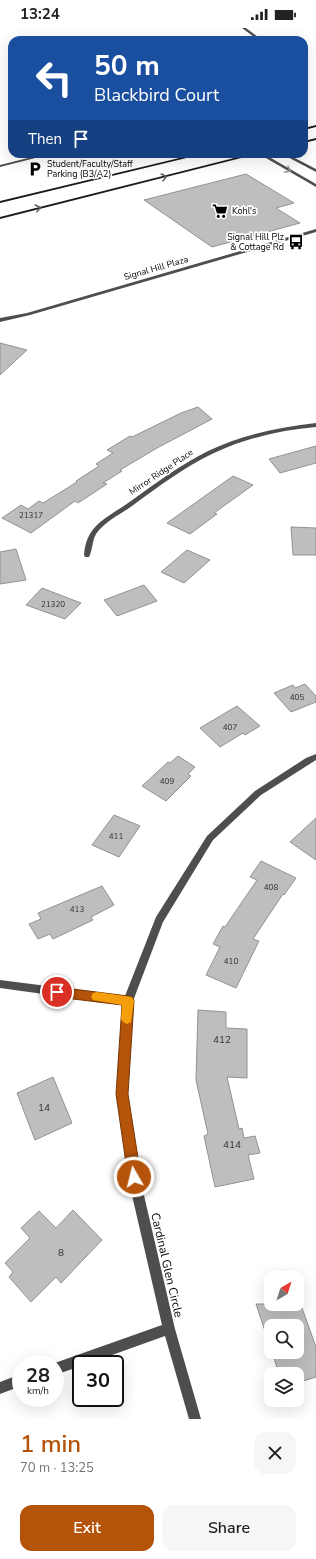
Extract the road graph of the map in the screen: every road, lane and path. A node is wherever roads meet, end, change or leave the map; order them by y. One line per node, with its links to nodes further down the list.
1 (244, 28): 2 (street)
2 (255, 36)
3 (33, 158): 8 (street)
4 (184, 158): 11 (main road)
5 (239, 158): 12 (main road, one-way to 5)
6 (268, 158): 10 (street, one-way to 10)
7 (292, 158): 9 (street)
8 (0, 166)
9 (316, 171)
10 (316, 186)
11 (0, 202)
12 (0, 218)
13 (316, 230): 14 (street, Signal Hill Plaza)
14 (0, 320)
15 (316, 425): 16 (street, Mirror Ridge Place)
16 (87, 555)
17 (316, 757): 19 (street, Cardinal Glen Circle)
18 (0, 984): 19 (street)
19 (128, 1001): 20 (street, Cardinal Glen Circle)
20 (169, 1329): 21 (street); 24 (street, Cardinal Glen Circle)
21 (64, 1365)
22 (12, 1383): 23 (street)
23 (0, 1388)
24 (195, 1419)

